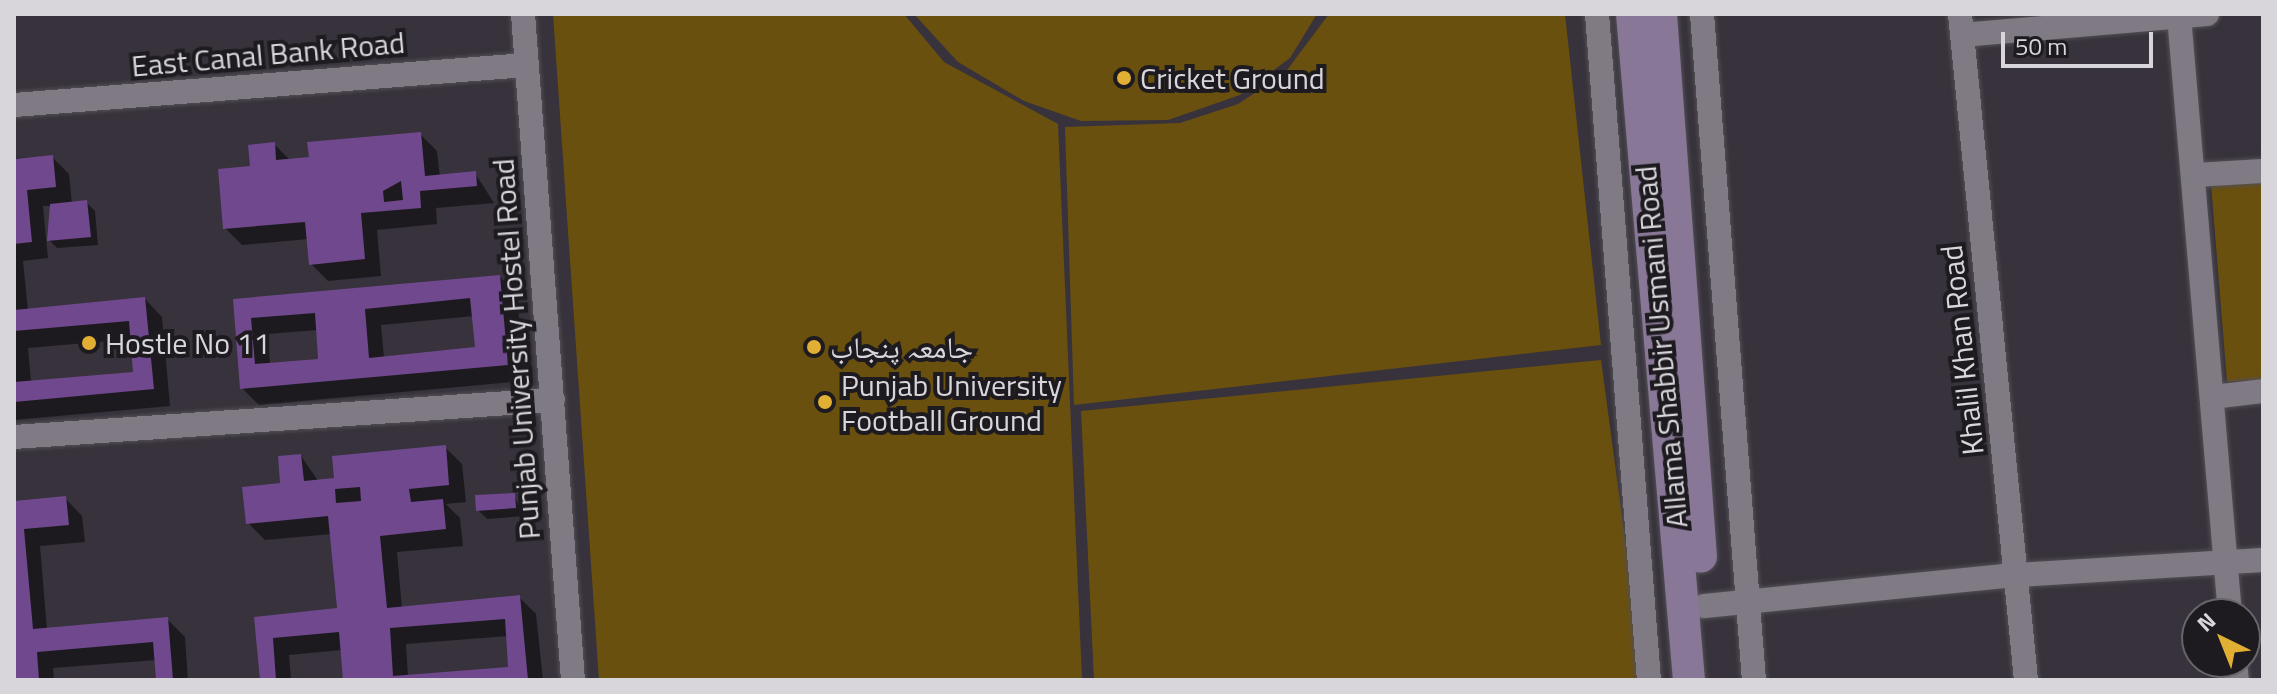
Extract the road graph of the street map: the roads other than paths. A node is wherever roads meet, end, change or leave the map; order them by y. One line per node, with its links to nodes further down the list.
1 (523, 14): 9 (street, Punjab University Hostel Road)
2 (1597, 14): 24 (street)
3 (1632, 14): 25 (main road, Allama Shabbir Usmani Road)
4 (1661, 14): 22 (main road, Allama Shabbir Usmani Road)
5 (1702, 14): 21 (street)
6 (2207, 14): 7 (street)
7 (2179, 16): 8 (street); 12 (street)
8 (1961, 24): 19 (street, Khalil Khan Road)
9 (526, 65): 10 (street, East Canal Bank Road); 15 (street, Punjab University Hostel Road)
10 (19, 99)
11 (2263, 171): 12 (street)
12 (2195, 175): 14 (street)
13 (2263, 391): 14 (street)
14 (2213, 397): 18 (street)
15 (553, 400): 16 (street); 23 (street, Punjab University Hostel Road)
16 (14, 437)
17 (2263, 560): 18 (street)
18 (2225, 564): 19 (street); 20 (street)
19 (2017, 575): 21 (street); 28 (street, Khalil Khan Road)
20 (2228, 598)
21 (1747, 603): 22 (street); 27 (street)
22 (1704, 606): 26 (main road, Allama Shabbir Usmani Road)
23 (573, 680)
24 (1649, 680)
25 (1689, 680)
26 (1711, 680)
27 (1754, 680)
28 (2026, 680)

